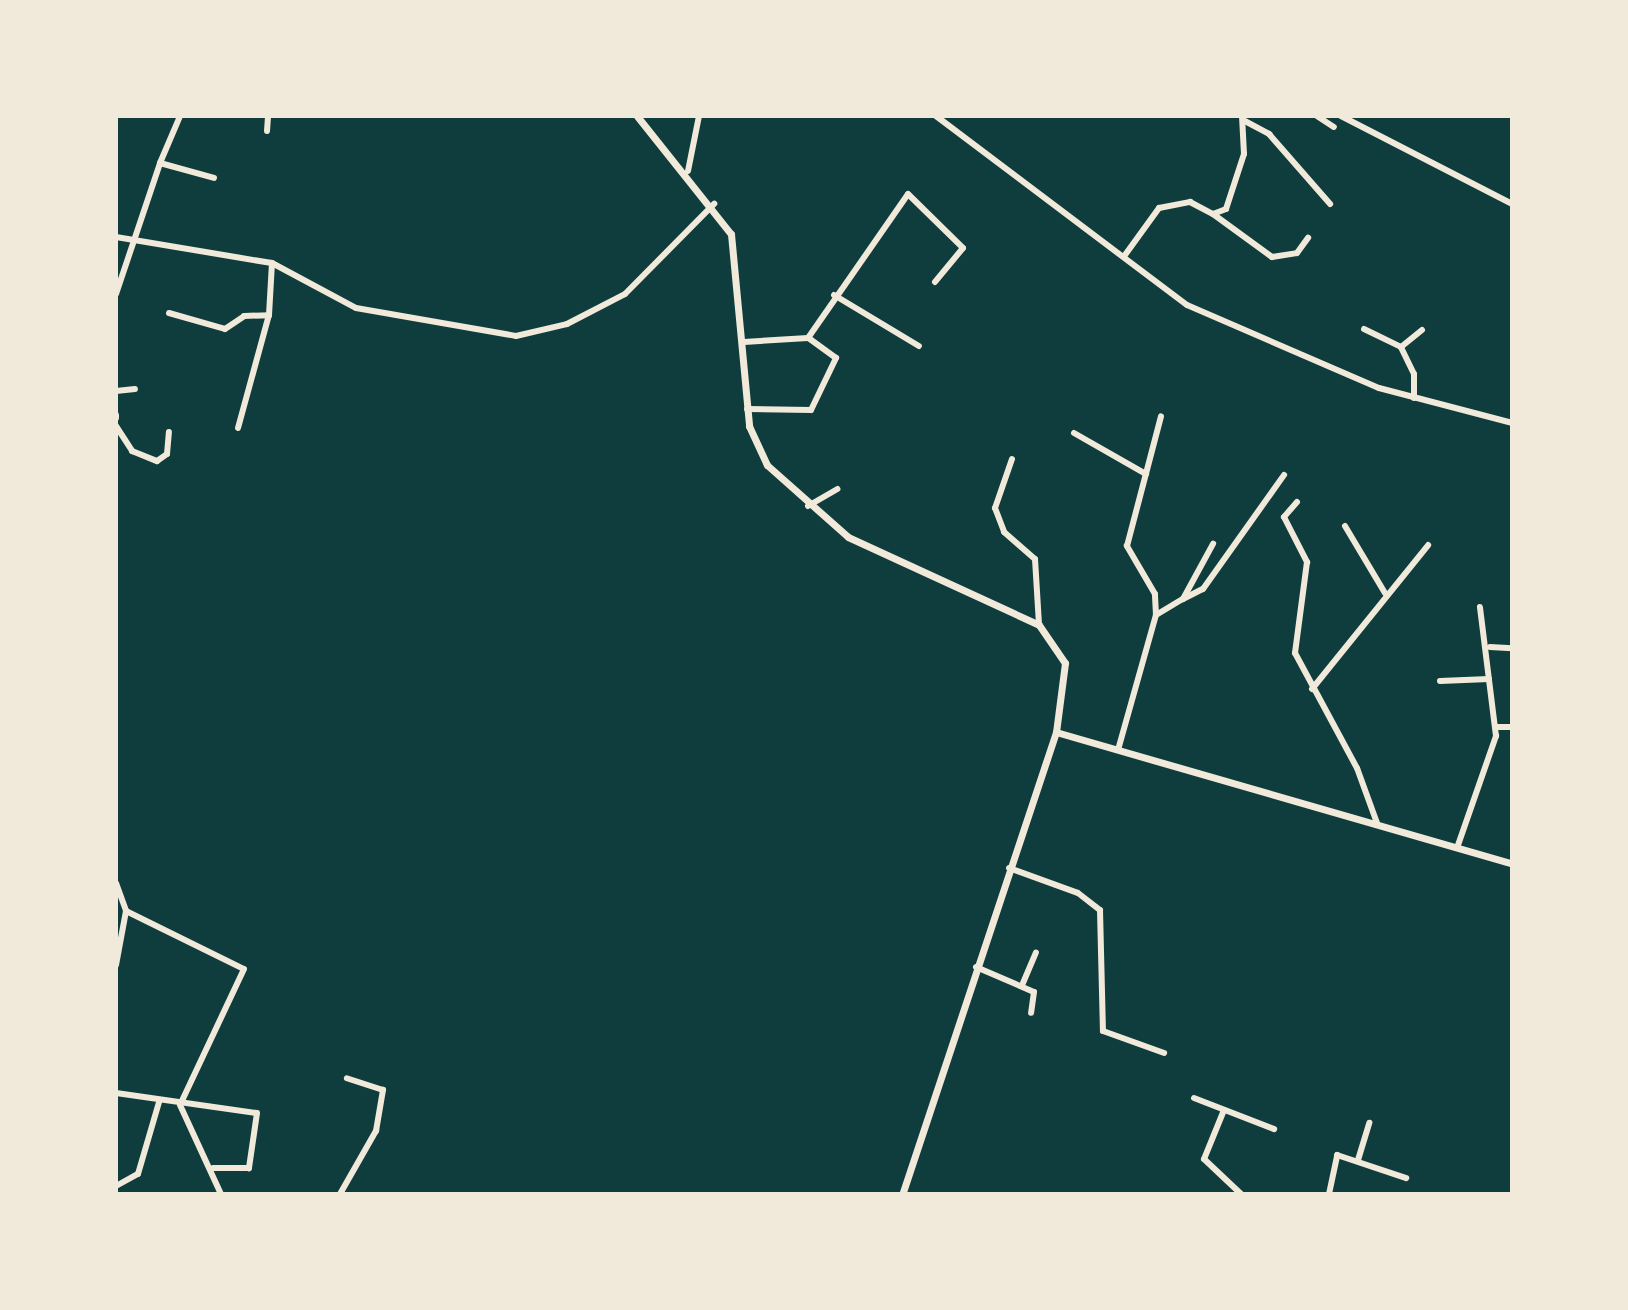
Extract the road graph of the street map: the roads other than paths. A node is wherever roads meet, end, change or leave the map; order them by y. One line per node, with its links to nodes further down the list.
1 (180, 116): 11 (street)
2 (268, 116): 10 (street)
3 (637, 116): 12 (street)
4 (699, 116): 12 (street)
5 (936, 116): 21 (street)
6 (1317, 116): 9 (street)
7 (1341, 116): 16 (street)
8 (1243, 118): 15 (street); 17 (street)
9 (1334, 127)
10 (267, 131)
11 (160, 163): 13 (street); 20 (street)
12 (688, 171): 14 (street)
13 (214, 178)
14 (714, 204): 22 (street); 31 (street)
15 (1330, 204)
16 (1512, 204)
17 (1213, 214): 19 (street); 21 (street)
18 (116, 237): 20 (street)
19 (1308, 238)
20 (131, 239): 22 (street); 24 (street)
21 (1125, 255): 36 (street)
22 (272, 263): 27 (street)
23 (935, 282): 25 (street)
24 (116, 294)
25 (834, 295): 30 (street); 32 (street)
26 (169, 313): 27 (street)
27 (269, 315): 41 (street)
28 (1364, 329): 33 (street)
29 (1422, 330): 33 (street)
30 (808, 338): 31 (street); 37 (street)
31 (744, 342): 37 (street)
32 (919, 346)
33 (1401, 347): 36 (street)
34 (135, 389): 35 (street)
35 (116, 391)
36 (1414, 398): 39 (street)
37 (747, 409): 49 (street)
38 (1161, 416): 45 (street)
39 (1512, 424)
40 (116, 426): 42 (street)
41 (238, 428)
42 (169, 432)
43 (1074, 433): 45 (street)
44 (1012, 459): 57 (street)
45 (1146, 474): 56 (street)
46 (1284, 475): 54 (street)
47 (838, 489): 49 (street)
48 (1297, 502): 62 (street)
49 (808, 506): 57 (street)
50 (1345, 526): 53 (street)
51 (1213, 544): 54 (street)
52 (1428, 545): 53 (street)
53 (1385, 593): 62 (street)
54 (1183, 599): 56 (street)
55 (1480, 607): 58 (street)
56 (1156, 615): 66 (street)
57 (1039, 625): 65 (street)
58 (1490, 647): 59 (street); 60 (street)
59 (1512, 648)
60 (1489, 679): 61 (street); 63 (street)
61 (1440, 681)
62 (1312, 689): 67 (street)
63 (1495, 727): 64 (street); 68 (street)
64 (1512, 727)
65 (1056, 732): 66 (street); 70 (street)
66 (1118, 750): 67 (street)
67 (1377, 823): 68 (street)
68 (1457, 848): 69 (street)
69 (1512, 864)
70 (1009, 868): 75 (street); 78 (street)
71 (116, 883): 72 (street)
72 (126, 911): 74 (street); 83 (street)
73 (1036, 953): 76 (street)
74 (116, 965)
75 (976, 967): 76 (street); 93 (street)
76 (1023, 983): 77 (street)
77 (1031, 1013)
78 (1164, 1053)
79 (347, 1078): 92 (street)
80 (116, 1093): 82 (street)
81 (1194, 1098): 84 (street)
82 (159, 1102): 83 (street); 90 (street)
83 (180, 1105): 88 (street); 88 (street)
84 (1224, 1110): 86 (street); 94 (street)
85 (1369, 1123): 87 (street)
86 (1274, 1129)
87 (1358, 1160): 89 (street); 95 (street)
88 (213, 1168): 91 (street)
89 (1406, 1178)
90 (116, 1186)
91 (221, 1194)
92 (340, 1194)
93 (902, 1194)
94 (1241, 1194)
95 (1329, 1194)

